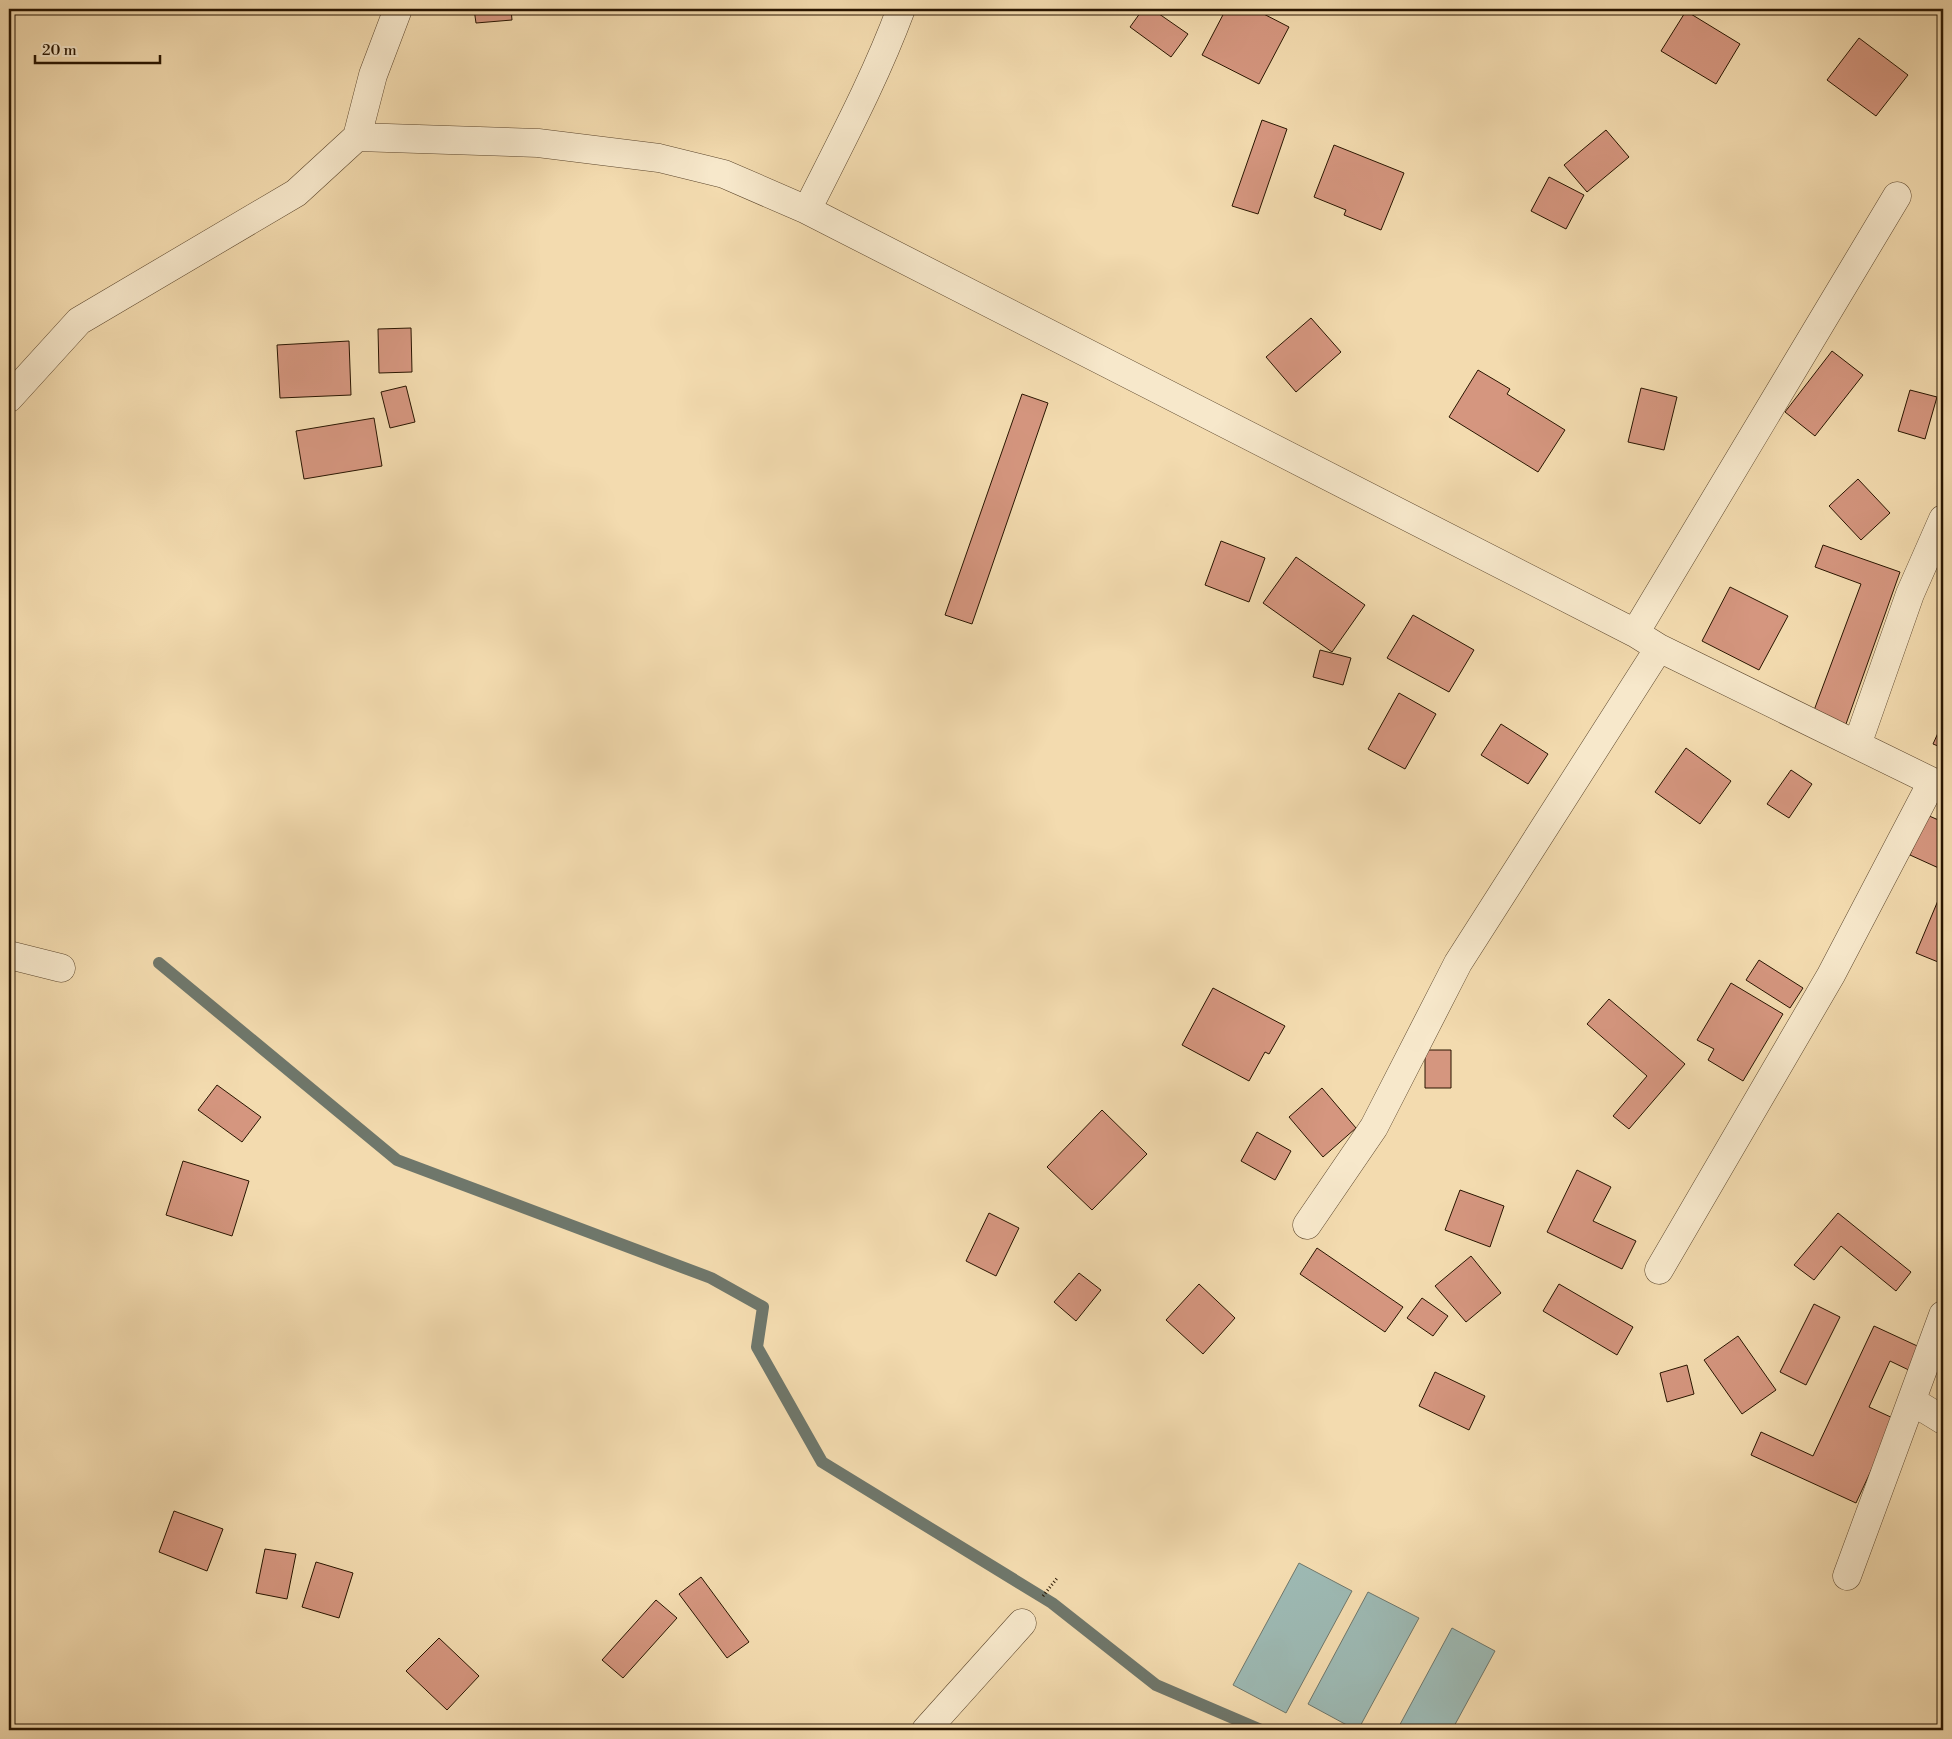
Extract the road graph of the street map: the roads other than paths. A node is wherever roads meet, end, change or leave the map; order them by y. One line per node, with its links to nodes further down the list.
1 (398, 9): 3 (street)
2 (901, 9): 5 (street)
3 (357, 137): 5 (street); 6 (street)
4 (1897, 196): 8 (street)
5 (807, 210): 8 (street)
6 (9, 398)
7 (1943, 519): 10 (street)
8 (1635, 633): 9 (street)
9 (1659, 648): 10 (street); 14 (street)
10 (1856, 746): 11 (street)
11 (1938, 784): 15 (street)
12 (9, 955): 13 (street)
13 (61, 968)
14 (1307, 1225)
15 (1659, 1270)
16 (1943, 1316): 17 (street)
17 (1912, 1401): 18 (street); 19 (street)
18 (1943, 1420)
19 (1847, 1576)
20 (1022, 1622): 21 (street)
21 (926, 1730)

